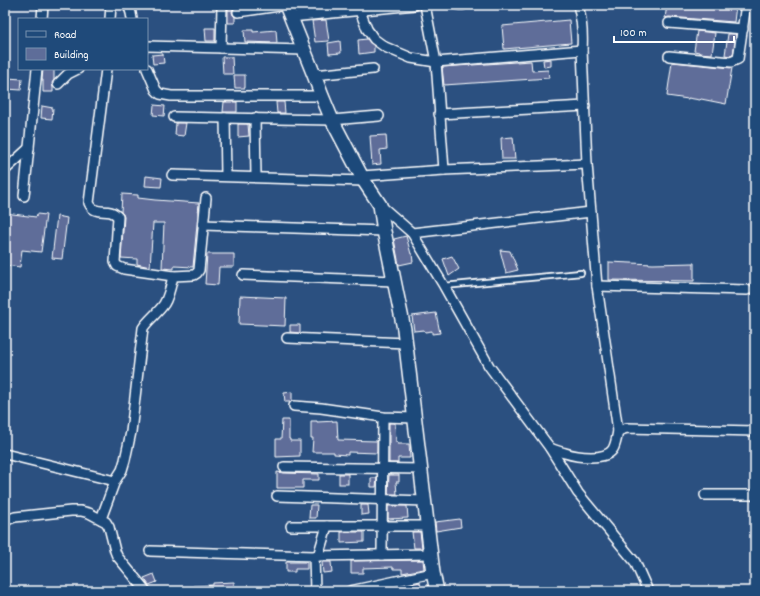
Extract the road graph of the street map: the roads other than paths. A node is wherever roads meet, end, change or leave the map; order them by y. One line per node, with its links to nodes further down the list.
1 (43, 5): 14 (street)
2 (111, 5): 15 (street)
3 (126, 5): 16 (street)
4 (222, 5): 20 (street)
5 (416, 5): 12 (street)
6 (424, 5): 24 (street)
7 (463, 5): 10 (street)
8 (578, 5): 22 (street)
9 (744, 5): 18 (street)
10 (459, 6)
11 (288, 9): 12 (street); 13 (street); 21 (street)
12 (360, 11): 24 (street)
13 (238, 12)
14 (42, 18)
15 (110, 18)
16 (132, 18)
17 (669, 23): 18 (street)
18 (743, 29): 23 (street)
19 (148, 46): 20 (street)
20 (221, 48): 21 (street)
21 (304, 50): 30 (street)
22 (582, 50): 24 (street); 33 (street)
23 (669, 56)
24 (436, 62): 34 (street)
25 (373, 69): 30 (street)
26 (37, 70): 40 (street)
27 (76, 70): 31 (street)
28 (106, 70): 57 (street)
29 (147, 70): 32 (street)
30 (314, 74): 32 (street)
31 (58, 84)
32 (322, 96): 39 (street)
33 (584, 106): 34 (street); 41 (street)
34 (439, 114): 43 (street)
35 (379, 116): 39 (street)
36 (174, 117): 37 (street)
37 (225, 118): 38 (street); 45 (street)
38 (255, 118): 39 (street); 46 (street)
39 (332, 120): 47 (street)
40 (29, 148): 42 (street); 48 (street)
41 (587, 164): 43 (street); 51 (street)
42 (5, 170)
43 (444, 170): 47 (street)
44 (172, 174): 45 (street)
45 (226, 176): 46 (street)
46 (256, 178): 47 (street)
47 (363, 178): 50 (street)
48 (24, 196)
49 (206, 198): 52 (street)
50 (380, 205): 53 (street); 54 (street)
51 (591, 212): 54 (street); 60 (street)
52 (203, 225): 53 (street); 57 (street)
53 (384, 231): 58 (street)
54 (412, 233): 59 (street)
55 (581, 273): 59 (lane)
56 (243, 275): 58 (street)
57 (173, 276): 74 (street)
58 (394, 281): 63 (street)
59 (444, 286): 69 (street)
60 (597, 286): 61 (street); 67 (street)
61 (748, 290)
62 (287, 338): 63 (street)
63 (406, 342): 66 (street)
64 (294, 406): 65 (street)
65 (383, 417): 66 (street); 72 (street)
66 (415, 418): 73 (street)
67 (618, 431): 68 (street); 69 (street)
68 (755, 431)
69 (550, 448): 95 (street)
70 (5, 454): 74 (street)
71 (284, 467): 72 (street)
72 (382, 468): 73 (street); 78 (street)
73 (421, 469): 79 (street)
74 (115, 481): 80 (street)
75 (705, 495): 76 (street)
76 (755, 495)
77 (276, 496): 78 (street)
78 (382, 499): 79 (street); 84 (street)
79 (425, 501): 85 (street)
80 (101, 519): 81 (street); 91 (street)
81 (5, 522)
82 (291, 526): 83 (street)
83 (327, 526): 84 (street); 89 (street)
84 (382, 526): 85 (street); 88 (street)
85 (428, 526): 87 (street)
86 (150, 551): 89 (street)
87 (431, 554): 88 (street); 90 (street)
88 (382, 555): 89 (street)
89 (316, 556): 92 (street)
90 (433, 573): 93 (street); 94 (street)
91 (146, 591)
92 (315, 591)
93 (350, 591)
94 (437, 591)
95 (648, 591)

